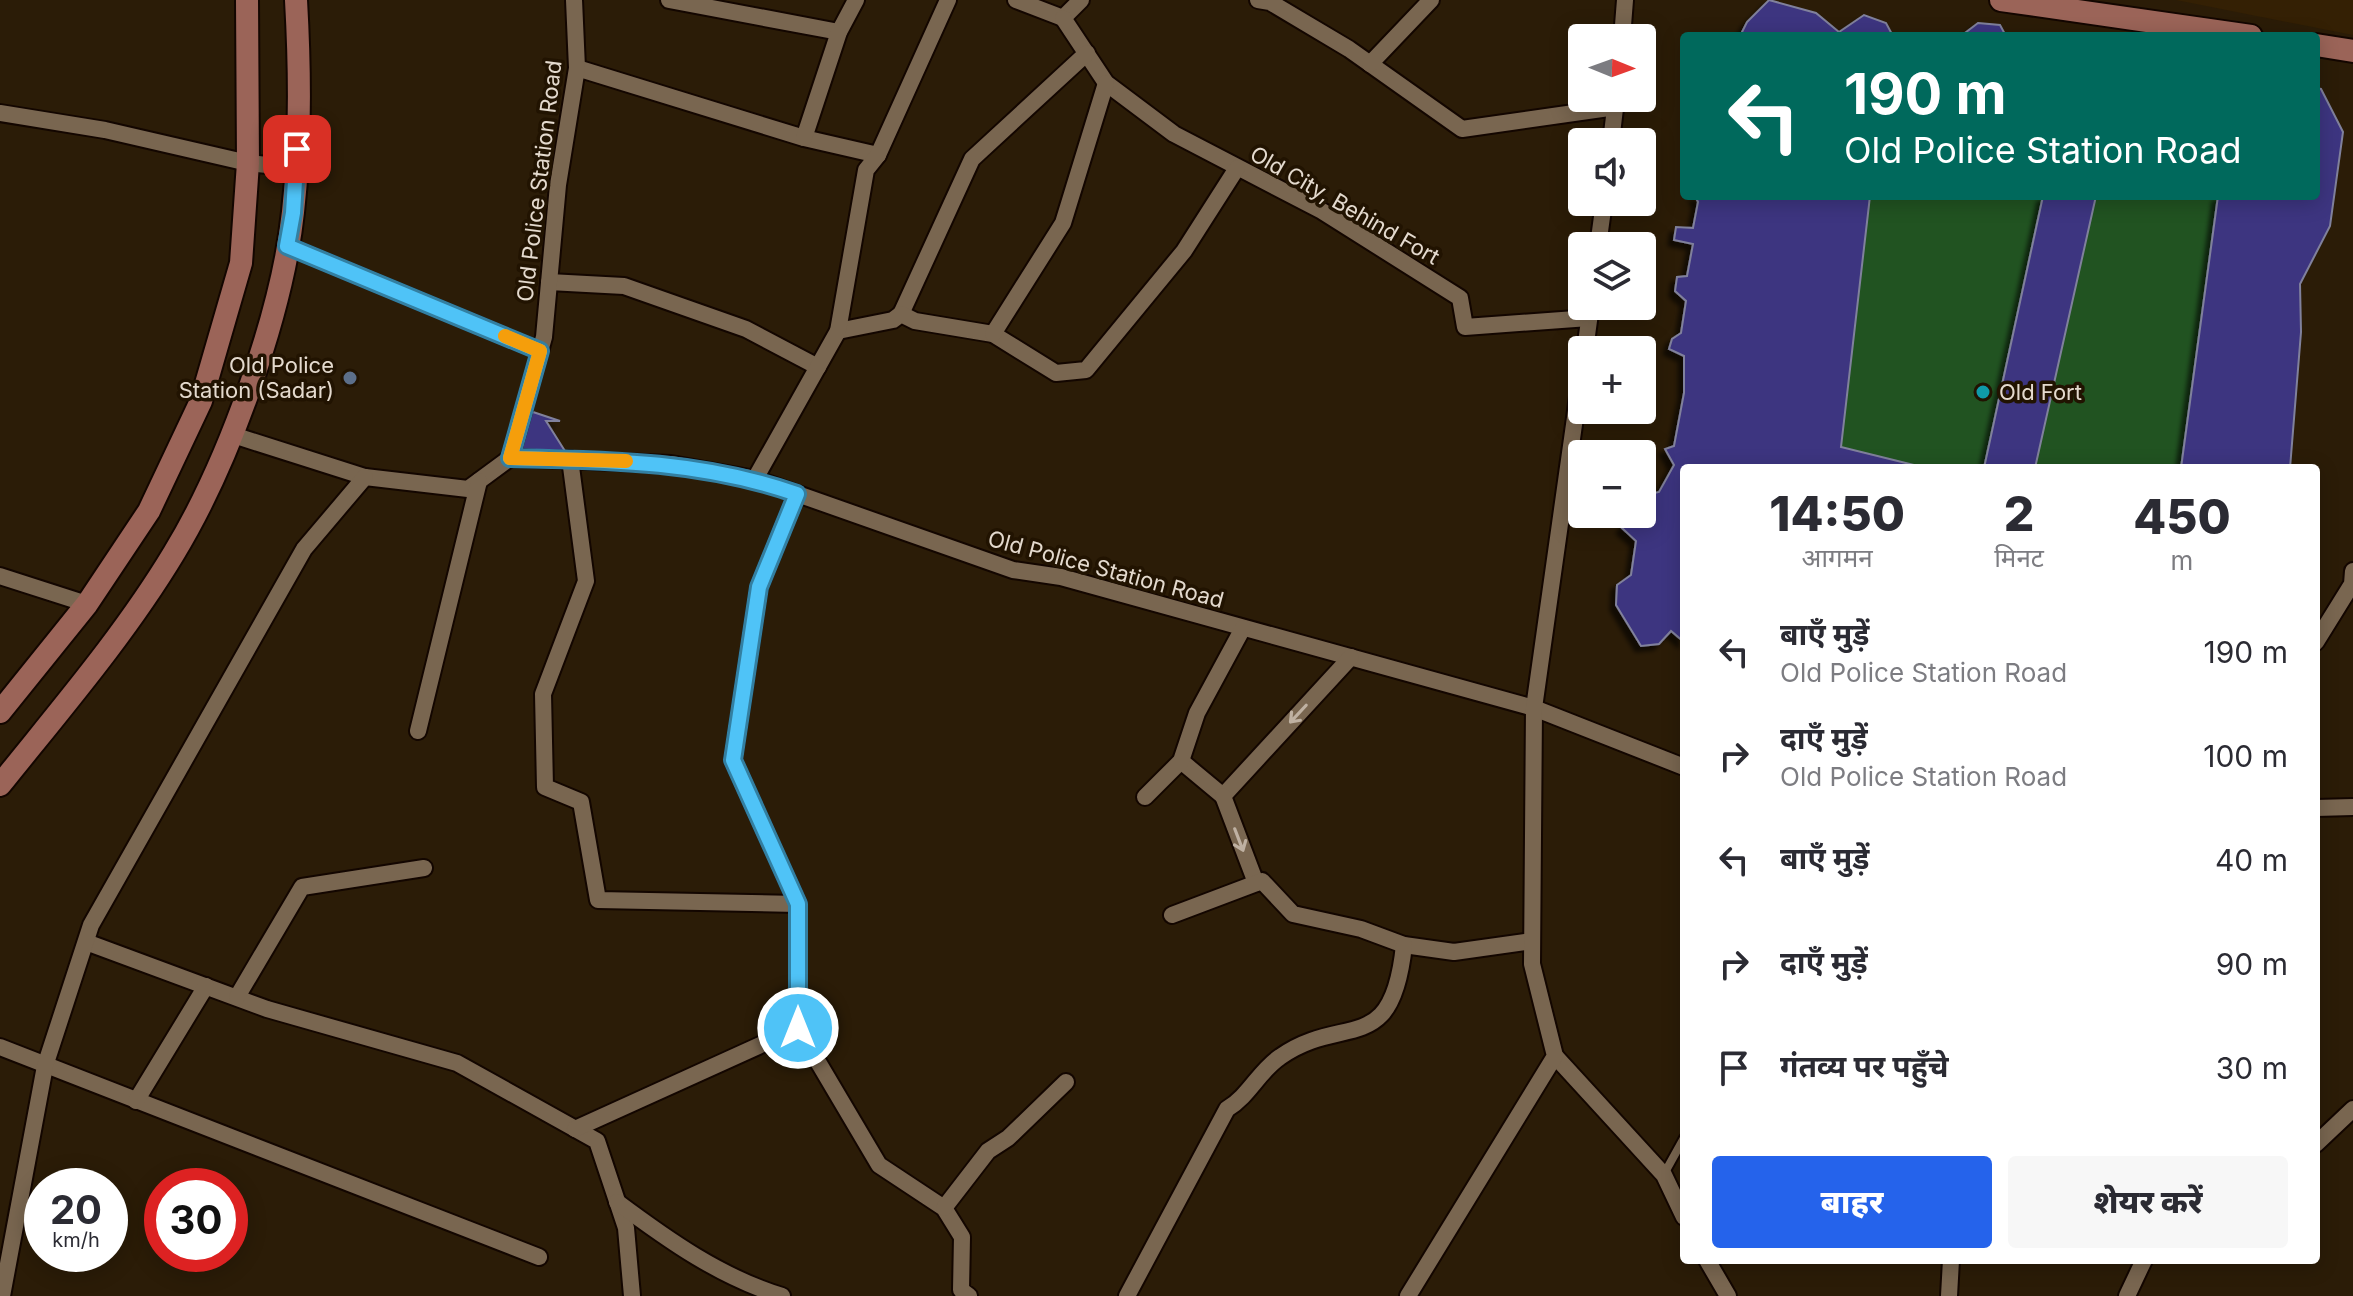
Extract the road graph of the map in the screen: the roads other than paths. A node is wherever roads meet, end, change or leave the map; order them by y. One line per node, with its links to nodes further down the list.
1 (247, 0): 27 (main road)
2 (296, 0): 28 (main road)
3 (574, 0): 21 (street, Old Police Station Road)
4 (669, 0): 15 (street)
5 (856, 0): 15 (street)
6 (948, 0): 26 (street)
7 (1016, 0): 13 (street)
8 (1081, 0): 13 (street)
9 (1258, 0): 20 (street)
10 (1431, 0): 20 (street)
11 (1625, 0): 14 (street)
12 (2001, 0): 16 (main road)
13 (1063, 18): 19 (street, Old City, Behind Fort)
14 (1623, 24)
15 (839, 32): 25 (street)
16 (2223, 32)
17 (2320, 46): 18 (main road)
18 (2353, 51)
19 (1087, 53): 22 (street, Old City, Behind Fort); 32 (street)
20 (1370, 64): 23 (street)
21 (577, 68): 25 (street); 31 (street, Old Police Station Road)
22 (1106, 83): 29 (street, Old City, Behind Fort); 35 (street)
23 (1568, 111)
24 (0, 113): 27 (street)
25 (804, 138): 26 (street)
26 (878, 155): 34 (street)
27 (248, 163): 28 (street); 48 (main road)
28 (296, 168): 30 (main road)
29 (1237, 168): 33 (street, Old City, Behind Fort); 35 (street)
30 (287, 246): 36 (street); 39 (main road)
31 (549, 282): 36 (street, Old Police Station Road); 37 (street)
32 (901, 314): 34 (street); 35 (street)
33 (1568, 315)
34 (838, 331): 37 (street)
35 (993, 334)
36 (540, 351): 40 (street, Old Police Station Road)
37 (818, 367): 43 (street)
38 (1574, 424): 52 (street)
39 (230, 434): 42 (street); 57 (main road)
40 (510, 458): 41 (street, Old Police Station Road); 44 (street)
41 (570, 459): 43 (street, Old Police Station Road); 64 (street)
42 (365, 477): 44 (street); 67 (street)
43 (755, 479): 45 (street, Old Police Station Road)
44 (479, 481): 54 (street)
45 (797, 494): 49 (street, Old Police Station Road); 64 (street)
46 (2353, 571): 50 (street)
47 (0, 576): 48 (street)
48 (87, 604): 53 (main road)
49 (1243, 628): 51 (street, Old Police Station Road); 55 (street)
50 (2320, 636)
51 (1351, 657): 52 (street, Old Police Station Road); 58 (street, one-way to 58)
52 (1534, 708): 56 (street, Old Police Station Road); 66 (street)
53 (0, 712)
54 (418, 731)
55 (1181, 761): 58 (street); 59 (street)
56 (1680, 765)
57 (0, 785)
58 (1223, 796): 63 (street, one-way to 63)
59 (1145, 797)
60 (2353, 807): 61 (street)
61 (2320, 808)
62 (424, 868): 70 (street)
63 (1256, 883): 65 (street); 68 (street)
64 (798, 904): 71 (street)
65 (1172, 915)
66 (1532, 941): 68 (street); 73 (street)
67 (86, 942): 69 (street); 74 (street)
68 (1404, 945): 93 (street)
69 (206, 986): 70 (street); 76 (street)
70 (237, 997): 78 (street)
71 (798, 1028): 78 (street); 83 (street)
72 (0, 1047): 74 (street)
73 (1555, 1056): 81 (street); 94 (street)
74 (45, 1066): 76 (street); 89 (street)
75 (1066, 1082): 83 (street)
76 (136, 1101): 85 (street)
77 (2353, 1109): 79 (street)
78 (575, 1129): 82 (street)
79 (2320, 1140)
80 (1680, 1145): 81 (lane)
81 (1664, 1175): 84 (street)
82 (617, 1202): 90 (street); 91 (street)
83 (944, 1208): 92 (street)
84 (1680, 1209)
85 (539, 1257)
86 (1709, 1264): 95 (street)
87 (1951, 1264): 96 (street)
88 (2142, 1264): 97 (street)
89 (2, 1296)
90 (632, 1296)
91 (782, 1296)
92 (969, 1296)
93 (1127, 1296)
94 (1408, 1296)
95 (1728, 1296)
96 (1949, 1296)
97 (2127, 1296)

